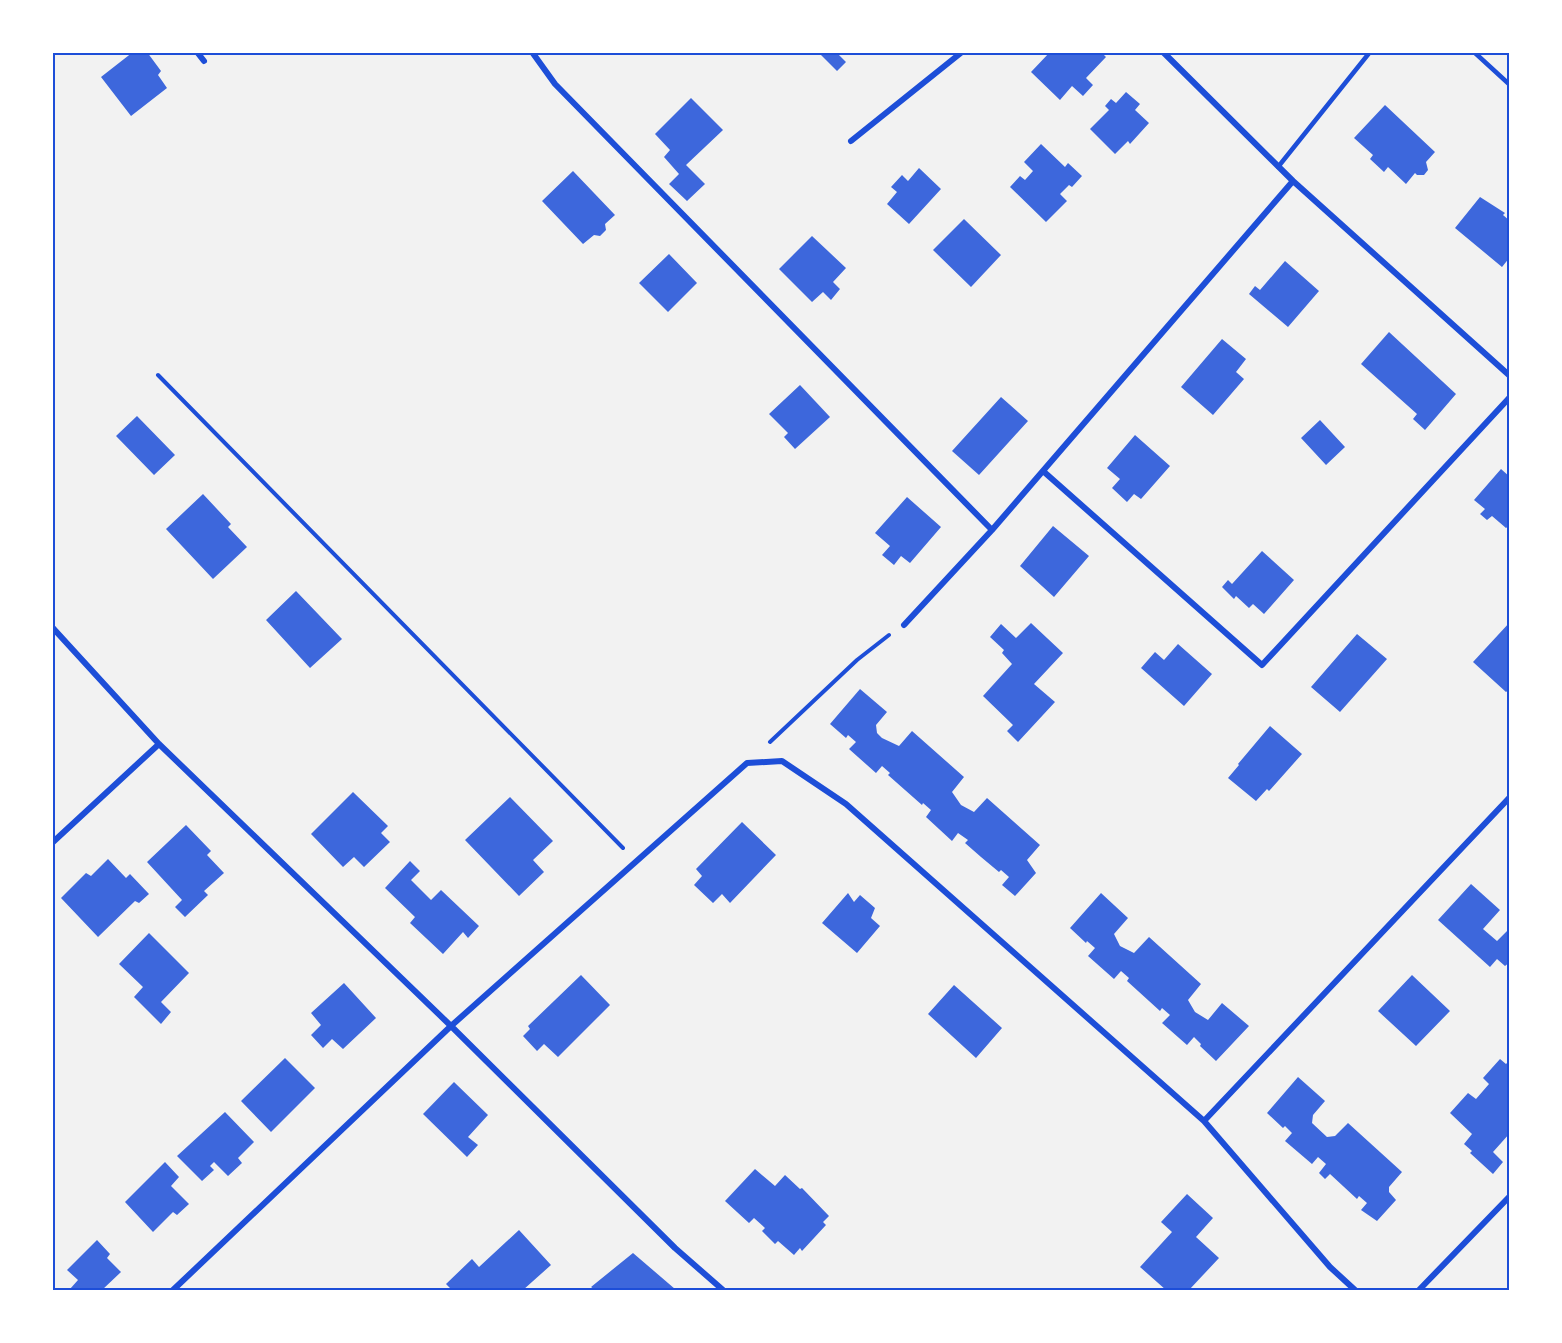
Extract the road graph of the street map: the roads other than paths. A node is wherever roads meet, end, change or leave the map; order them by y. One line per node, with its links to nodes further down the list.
1 (197, 52): 7 (street)
2 (532, 52): 15 (street)
3 (962, 52): 9 (street)
4 (1163, 52): 10 (street)
5 (1370, 52): 10 (lane)
6 (1474, 52): 8 (lane)
7 (204, 61)
8 (1509, 85)
9 (851, 141)
10 (1278, 167): 11 (street)
11 (1293, 181): 12 (street); 14 (street)
12 (1509, 376)
13 (1509, 397): 14 (street)
14 (1043, 471): 15 (street)
15 (992, 530): 16 (street)
16 (904, 625)
17 (52, 627): 18 (street)
18 (159, 744): 20 (street); 21 (street)
19 (1509, 797): 22 (street)
20 (52, 843)
21 (452, 1026): 22 (street); 24 (street); 25 (street)
22 (1204, 1121): 26 (street)
23 (1509, 1196): 27 (street)
24 (173, 1290)
25 (723, 1290)
26 (1355, 1290)
27 (1419, 1290)

